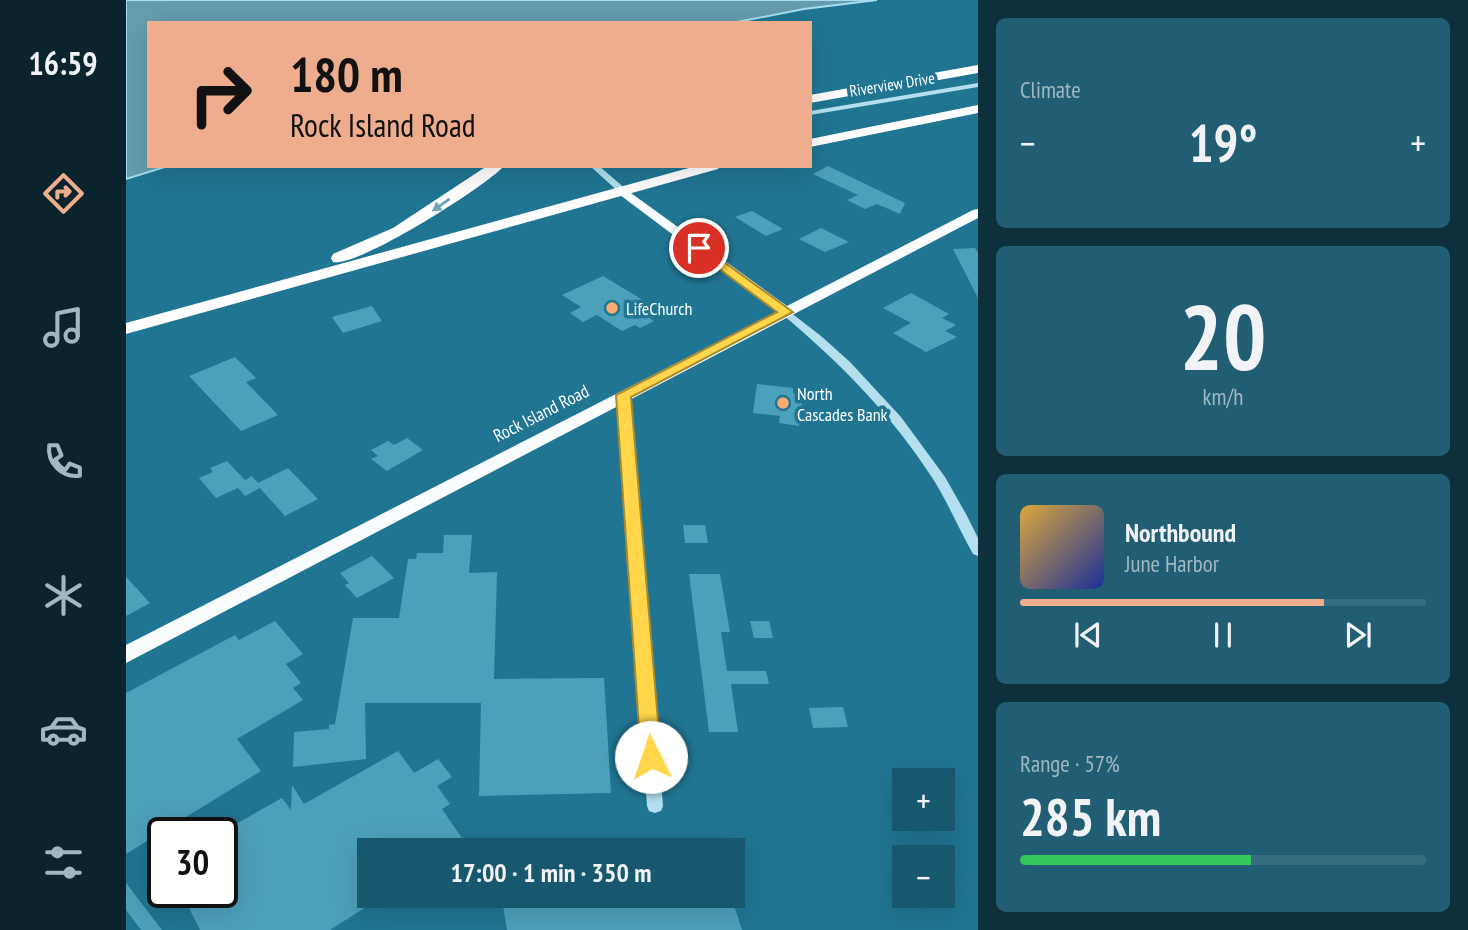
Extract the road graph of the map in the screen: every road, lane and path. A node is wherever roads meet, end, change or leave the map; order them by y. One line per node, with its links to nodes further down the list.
1 (978, 69): 3 (highway)
2 (978, 85): 5 (street, Riverview Drive)
3 (812, 99)
4 (978, 109): 6 (highway)
5 (812, 113)
6 (812, 143)
7 (494, 168): 13 (highway, one-way to 13)
8 (596, 168): 10 (street)
9 (706, 168): 10 (highway)
10 (624, 192): 12 (main road); 13 (highway)
11 (978, 213): 12 (main road, Rock Island Road)
12 (786, 312): 14 (main road, Rock Island Road); 15 (street)
13 (126, 327)
14 (623, 395): 16 (main road, Rock Island Road); 17 (street)
15 (978, 551)
16 (126, 654)
17 (654, 806)

